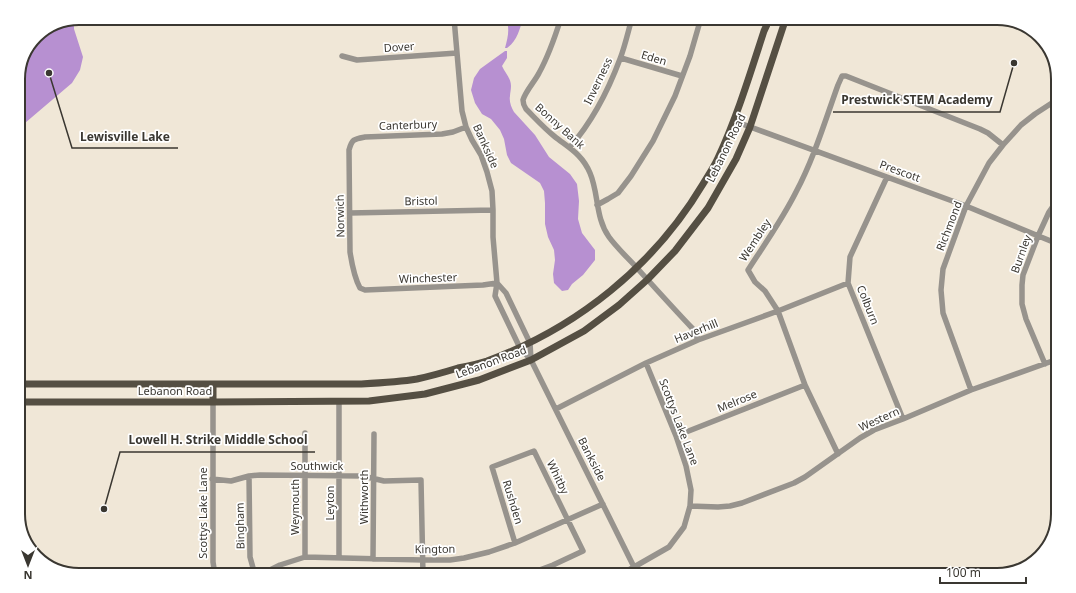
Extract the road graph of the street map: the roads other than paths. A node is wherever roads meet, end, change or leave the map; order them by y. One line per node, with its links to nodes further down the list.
1 (455, 25): 7 (street, Bankside)
2 (559, 25): 17 (street, Bonny Bank)
3 (630, 25): 9 (street, Inverness)
4 (699, 25): 10 (street)
5 (767, 25): 12 (main road, Lebanon Road)
6 (784, 25): 14 (main road, Lebanon Road)
7 (457, 53): 8 (street, Dover); 13 (street, Bankside)
8 (342, 56)
9 (621, 58): 10 (street, Eden); 17 (street, Inverness)
10 (682, 76): 20 (street)
11 (1051, 104): 16 (street, Richmond)
12 (734, 121): 14 (street, Prescott); 27 (main road, Lebanon Road)
13 (466, 127): 15 (street, Canterbury); 23 (street, Bankside)
14 (750, 127): 18 (street, Prescott); 28 (main road, Lebanon Road)
15 (352, 142): 24 (street, Norwich)
16 (1003, 145): 18 (street, Wembley); 21 (street, Richmond)
17 (570, 147): 20 (street, Bonny Bank)
18 (815, 150): 19 (street, Prescott); 32 (street, Wembley)
19 (887, 177): 21 (street, Prescott); 30 (street, Colburn)
20 (597, 205): 27 (street, Bonny Bank)
21 (966, 206): 25 (street, Prescott); 43 (street, Richmond)
22 (1051, 209): 25 (street, Burnley)
23 (493, 210): 24 (street, Bristol); 29 (street, Bankside)
24 (350, 213): 31 (street, Norwich)
25 (1038, 236): 26 (street, Prescott); 39 (street, Burnley)
26 (1051, 241)
27 (637, 268): 28 (street, Bonny Bank); 34 (main road, Lebanon Road)
28 (647, 280): 33 (street, Bonny Bank); 36 (main road, Lebanon Road)
29 (497, 283): 31 (street, Winchester); 34 (street, Bankside); 35 (street, Bankside)
30 (848, 283): 32 (street, Haverhill); 48 (street, Colburn)
31 (360, 288)
32 (778, 311): 33 (street, Haverhill); 42 (street, Wembley)
33 (698, 340): 38 (street, Haverhill)
34 (530, 343): 35 (main road, Lebanon Road); 36 (street, Bankside)
35 (520, 348): 36 (street, Bankside); 41 (main road, Lebanon Road)
36 (531, 360): 44 (main road, Lebanon Road); 47 (street, Bankside)
37 (1051, 362): 39 (street, Western)
38 (646, 363): 47 (street, Haverhill); 51 (street, Scottys Lake Lane)
39 (1045, 364): 43 (street, Western)
40 (25, 384): 41 (main road, Lebanon Road)
41 (213, 384): 46 (main road)
42 (805, 385): 51 (street, Melrose); 52 (street, Wembley)
43 (971, 390): 48 (street, Western)
44 (339, 401): 46 (main road, Lebanon Road); 56 (street, Leyton)
45 (25, 402): 46 (main road, Lebanon Road)
46 (213, 402): 58 (street, Scottys Lake Lane)
47 (556, 409): 59 (street, Bankside)
48 (903, 419): 52 (street, Western)
49 (305, 433): 55 (street, Weymouth)
50 (374, 434): 57 (street, Withworth)
51 (676, 436): 60 (street, Scottys Lake Lane)
52 (838, 454): 60 (street, Western)
53 (492, 467): 61 (street, Whitby); 62 (street, Rushden)
54 (250, 476): 55 (street, Southwick); 58 (street, Southwick); 69 (street, Bingham)
55 (305, 476): 56 (street, Southwick); 63 (street, Weymouth)
56 (340, 476): 57 (street, Southwick); 64 (street, Leyton)
57 (374, 478): 65 (street, Withworth); 66 (street, Southwick)
58 (212, 479): 68 (street, Scottys Lake Lane)
59 (603, 504): 61 (street, Kington); 67 (street, Bankside)
60 (690, 506): 67 (street, Scottys Lake Lane)
61 (568, 520): 62 (street, Kington); 72 (street, Whitby)
62 (515, 543): 66 (street, Kington)
63 (305, 557): 64 (street, Kington); 70 (street, Kington)
64 (339, 558): 65 (street, Kington)
65 (373, 559): 66 (street, Kington)
66 (422, 560): 71 (street)
67 (634, 567)
68 (214, 568)
69 (253, 568)
70 (274, 568)
71 (423, 568)
72 (546, 568)

